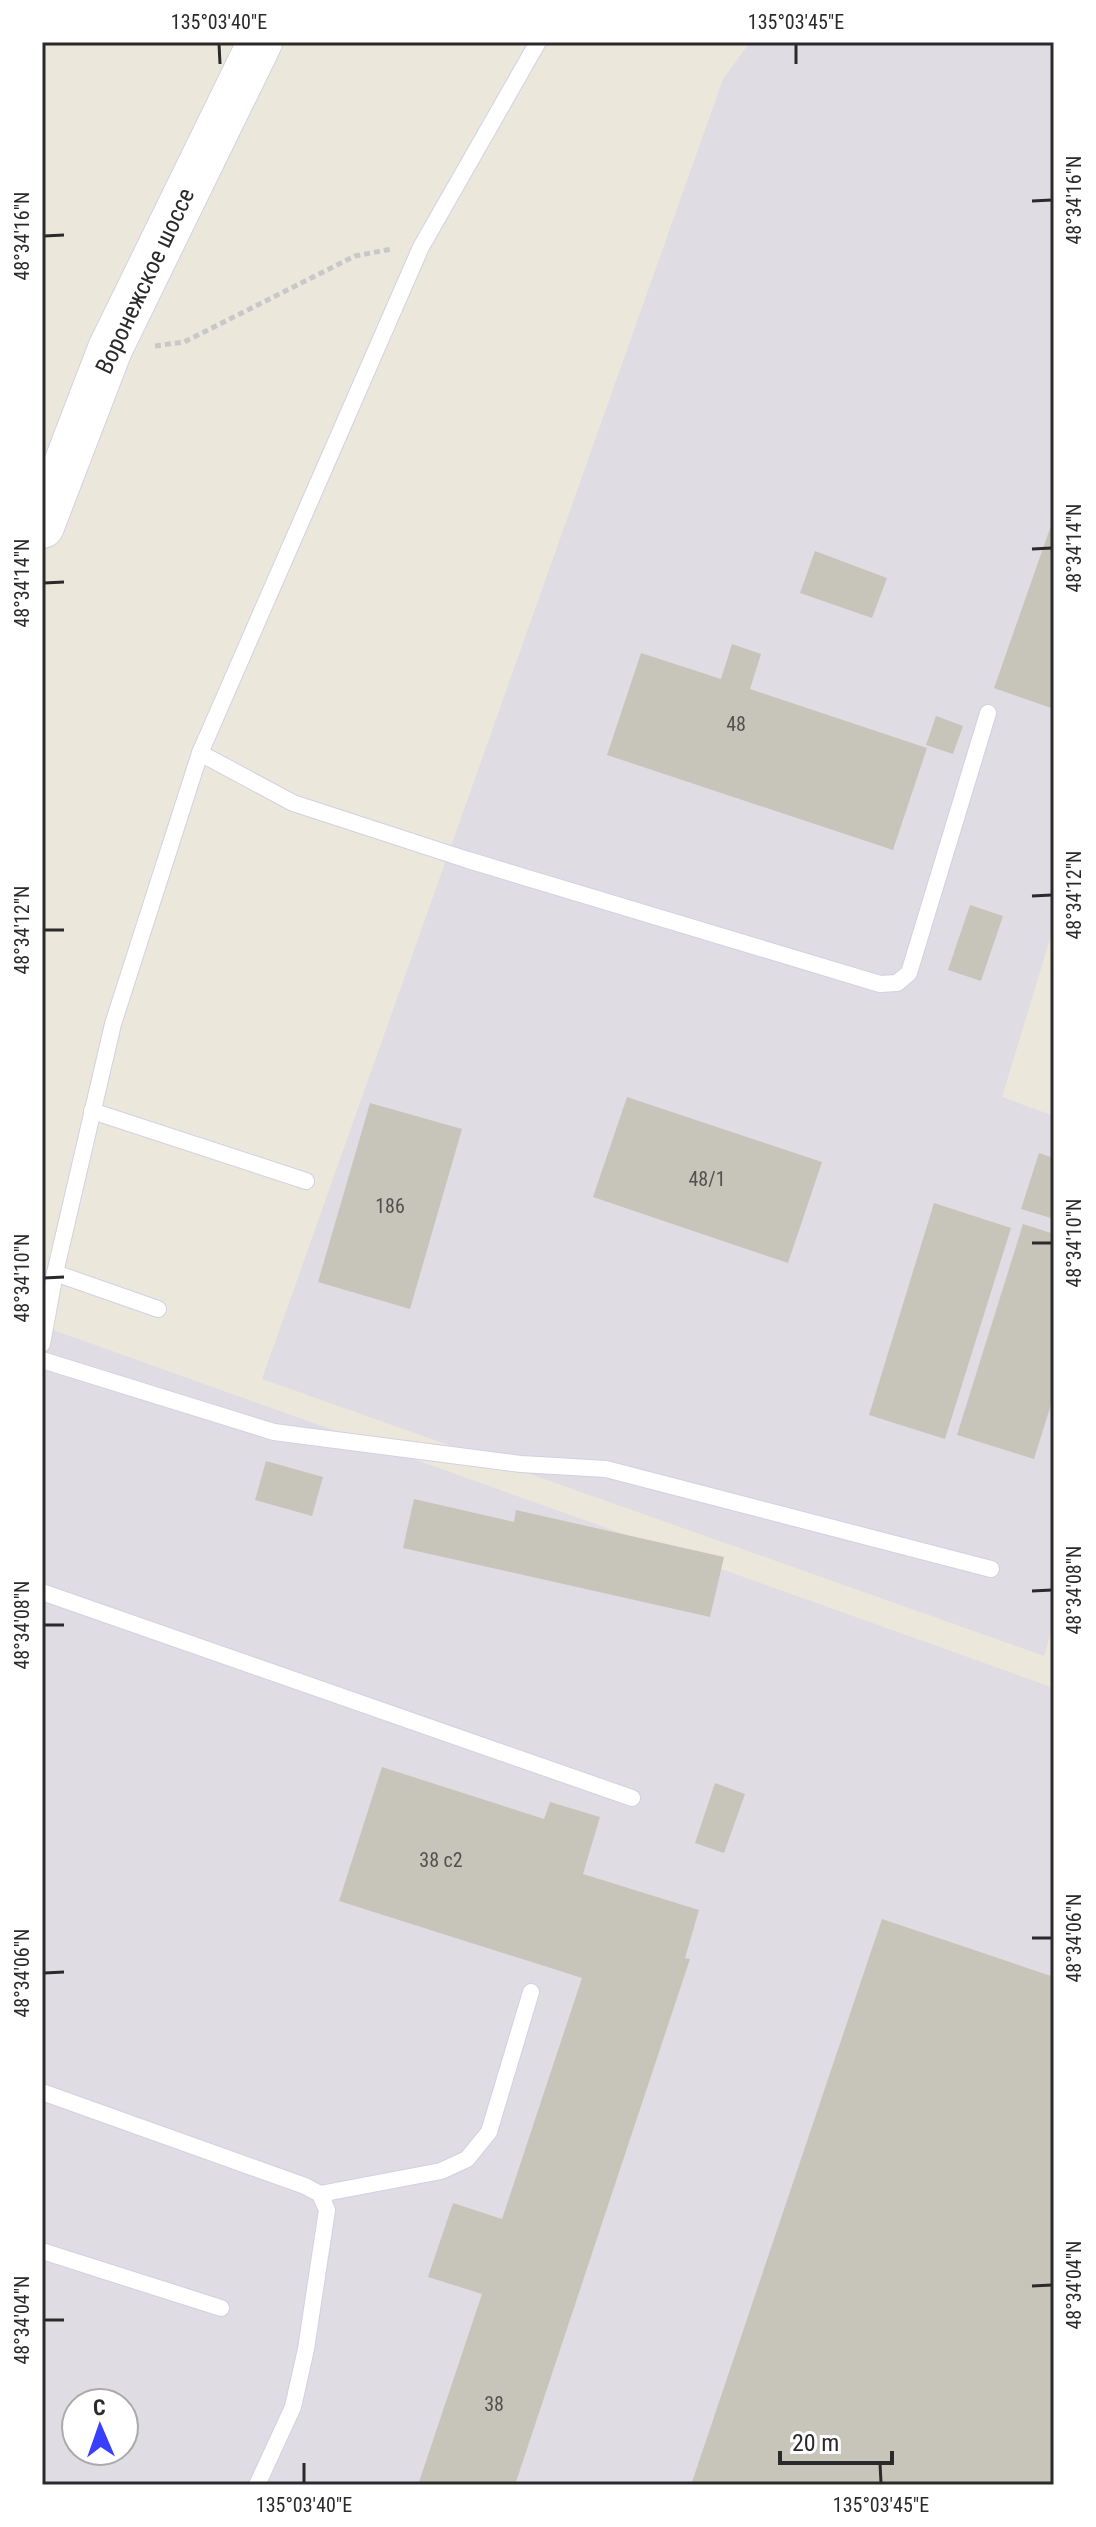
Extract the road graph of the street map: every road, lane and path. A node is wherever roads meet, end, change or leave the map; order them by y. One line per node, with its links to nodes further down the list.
1 (260, 42): 4 (main road, Воронежское шоссе)
2 (538, 42): 3 (lane)
3 (421, 247): 4 (path); 7 (lane)
4 (110, 349): 5 (main road, Воронежское шоссе)
5 (42, 526)
6 (988, 713): 7 (lane)
7 (200, 753): 8 (lane)
8 (92, 1111): 9 (lane); 10 (lane)
9 (306, 1181)
10 (55, 1273): 11 (lane); 12 (lane)
11 (158, 1309)
12 (42, 1344)
13 (42, 1360): 14 (lane)
14 (991, 1569)
15 (42, 1592): 16 (lane)
16 (632, 1798)
17 (531, 1992): 19 (lane)
18 (42, 2092): 19 (lane)
19 (320, 2194): 22 (lane)
20 (42, 2251): 21 (lane)
21 (221, 2308)
22 (257, 2485)

